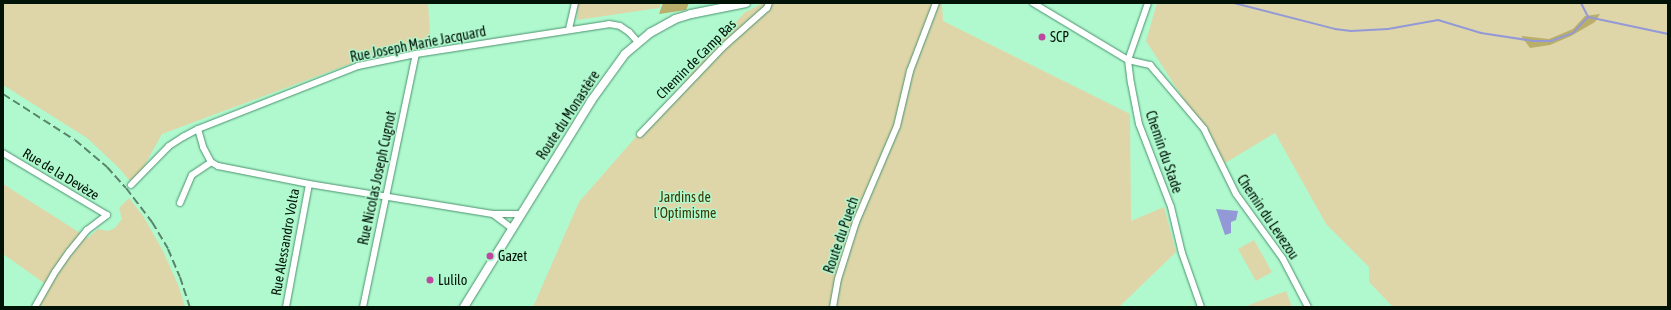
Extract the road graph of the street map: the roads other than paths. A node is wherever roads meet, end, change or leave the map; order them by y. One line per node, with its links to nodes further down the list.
1 (575, 3): 7 (street)
2 (746, 3): 8 (street, Route du Monastère)
3 (769, 3): 12 (street, Chemin de Camp Bas)
4 (936, 3): 26 (street, Route du Puech)
5 (1033, 3): 10 (street)
6 (1148, 3): 10 (street, Chemin du Stade)
7 (569, 29): 8 (street, Rue Joseph Marie Jacquard); 9 (street, Rue Joseph Marie Jacquard)
8 (638, 42): 20 (street, Route du Monastère)
9 (416, 54): 11 (street, Rue Joseph Marie Jacquard); 17 (street, Rue Nicolas Joseph Cugnot)
10 (1128, 60): 27 (street, Chemin du Stade); 28 (street, Chemin du Levezou)
11 (198, 129): 14 (street); 16 (street, Rue Joseph Marie Jacquard)
12 (640, 134)
13 (3, 153): 22 (street, Rue de la Devèze)
14 (211, 162): 15 (street, Rue Alessandro Volta); 18 (street)
15 (309, 184): 17 (street); 23 (street, Rue Alessandro Volta)
16 (131, 185)
17 (385, 197): 19 (street); 24 (street, Rue Nicolas Joseph Cugnot)
18 (180, 203)
19 (492, 214): 20 (street); 21 (street)
20 (522, 214): 21 (street, Route du Monastère)
21 (513, 229): 25 (street, Route du Monastère)
22 (35, 307)
23 (286, 307)
24 (363, 307)
25 (464, 307)
26 (833, 307)
27 (1201, 307)
28 (1308, 307)

